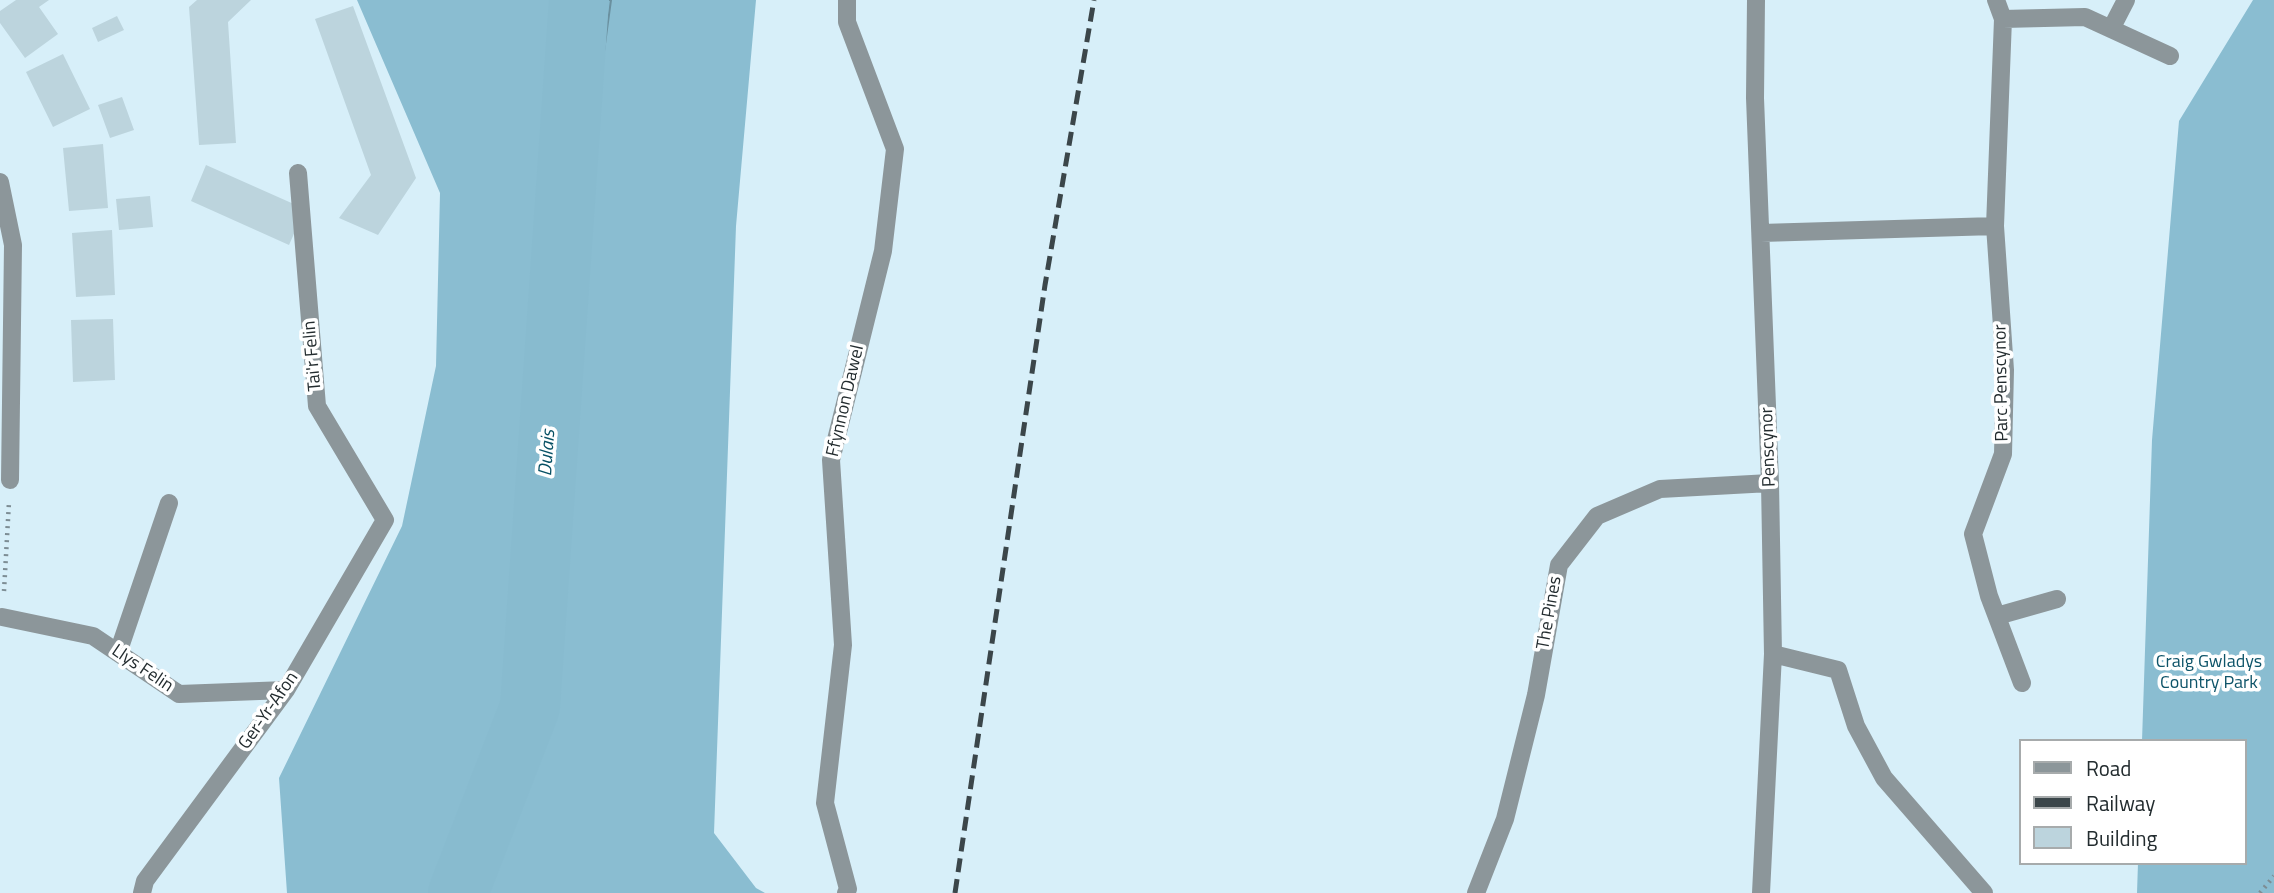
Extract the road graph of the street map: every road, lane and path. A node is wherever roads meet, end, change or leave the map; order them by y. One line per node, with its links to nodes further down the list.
1 (847, 0): 25 (street, Ffynnon Dawel)
2 (1756, 0): 11 (street, Penscynor)
3 (1996, 0): 5 (street, Parc Penscynor)
4 (2126, 0): 6 (street)
5 (2003, 19): 6 (street); 10 (street, Parc Penscynor)
6 (2111, 29): 7 (street)
7 (2170, 56)
8 (298, 173): 15 (street, Tai'r Felin)
9 (0, 183): 12 (street)
10 (1995, 226): 11 (street); 17 (street, Parc Penscynor)
11 (1761, 233): 13 (street, Penscynor)
12 (10, 480): 18 (path)
13 (1770, 483): 20 (street, Penscynor); 26 (street, The Pines)
14 (170, 503): 19 (street)
15 (385, 520): 22 (street, Ger-Yr-Afon)
16 (2057, 599): 17 (street)
17 (1997, 616): 21 (street, Parc Penscynor)
18 (2, 617): 19 (street, Llys Felin)
19 (118, 653): 22 (street, Llys Felin)
20 (1773, 654): 27 (street, Penscynor); 28 (street)
21 (2022, 683)
22 (286, 690): 24 (street, Ger-Yr-Afon)
23 (2274, 876): 29 (path)
24 (142, 893)
25 (846, 893)
26 (1476, 893)
27 (1761, 893)
28 (1984, 893)
29 (2260, 893)

